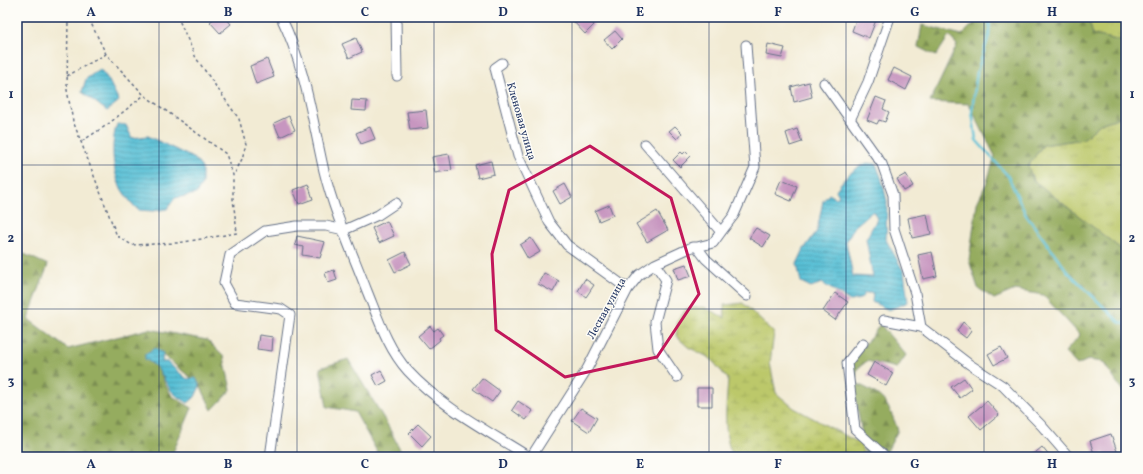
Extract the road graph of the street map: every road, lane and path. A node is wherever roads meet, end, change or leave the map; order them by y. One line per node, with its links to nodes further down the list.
1 (68, 17): 10 (path)
2 (88, 17): 8 (path)
3 (182, 17): 17 (path)
4 (281, 17): 19 (street)
5 (396, 17): 11 (street)
6 (890, 17): 14 (street)
7 (746, 45): 20 (street, Лесная улица)
8 (106, 54): 10 (path); 13 (path)
9 (502, 63): 23 (street, Кленовая улица)
10 (67, 76): 15 (path)
11 (396, 76)
12 (824, 83): 14 (street)
13 (144, 95): 15 (path); 17 (path)
14 (850, 120): 26 (street)
15 (82, 141): 17 (path)
16 (645, 144): 20 (street)
17 (233, 175)
18 (396, 203): 19 (street)
19 (344, 230): 29 (street); 30 (street)
20 (721, 232): 21 (street, Лесная улица)
21 (697, 247): 22 (street, Лесная улица); 24 (street)
22 (655, 264): 23 (street, Лесная улица); 28 (street)
23 (628, 289): 30 (street, Лесная улица)
24 (747, 296)
25 (884, 320): 26 (street)
26 (921, 327): 32 (street)
27 (863, 343): 31 (street)
28 (677, 377)
29 (270, 457)
30 (530, 457)
31 (886, 457)
32 (1069, 457)

